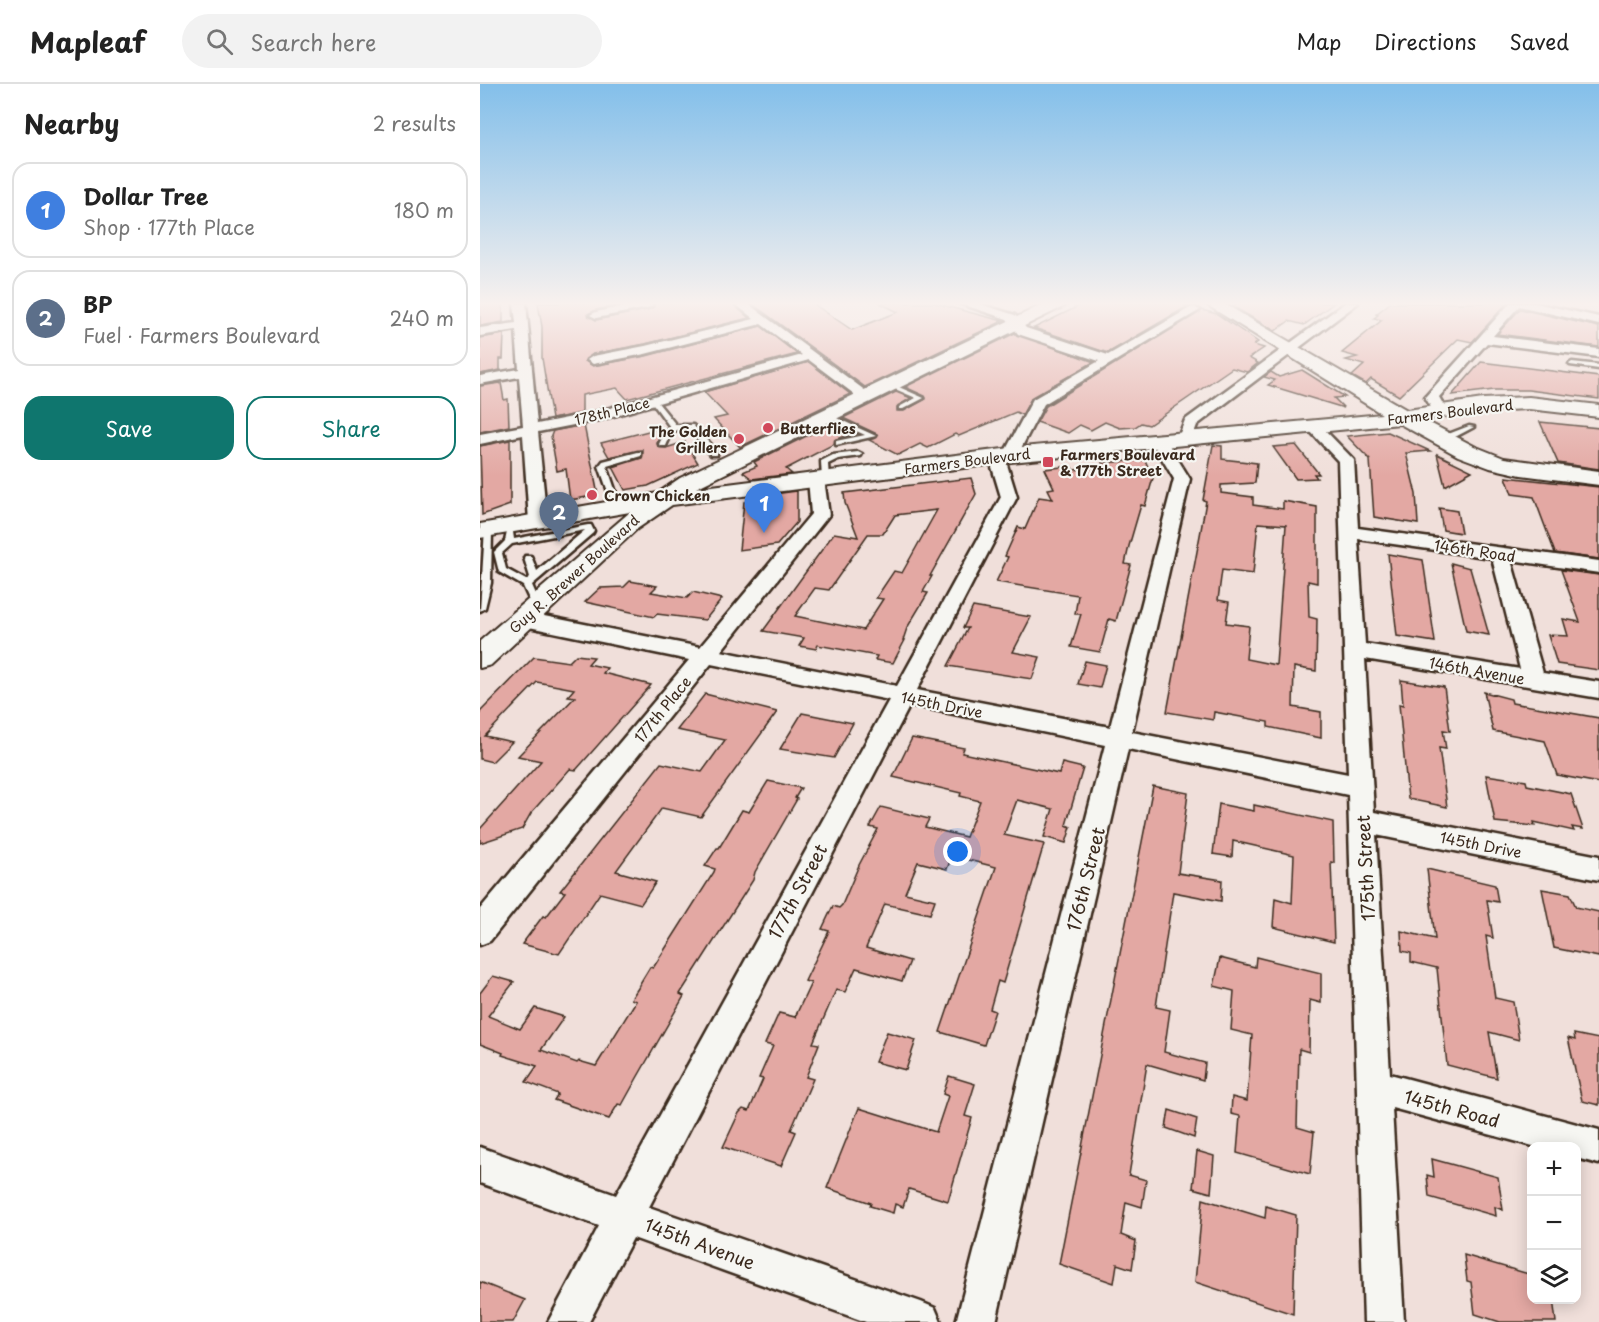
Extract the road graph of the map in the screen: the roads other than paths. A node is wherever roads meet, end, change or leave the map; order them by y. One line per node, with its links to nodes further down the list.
1 (525, 361): 11 (street)
2 (794, 361): 15 (street, 178th Place)
3 (818, 361): 14 (street)
4 (940, 361): 13 (main road, Guy R. Brewer Boulevard)
5 (1109, 361): 34 (street)
6 (1274, 361): 25 (street)
7 (1307, 361): 20 (main road)
8 (1464, 361): 17 (street)
9 (1572, 364): 10 (lane)
10 (1599, 367)
11 (526, 372): 12 (street); 24 (street)
12 (480, 380)
13 (890, 385): 14 (main road, Guy R. Brewer Boulevard); 16 (lane)
14 (867, 397): 19 (main road, Guy R. Brewer Boulevard)
15 (653, 400): 21 (lane); 24 (street, 178th Place)
16 (901, 408)
17 (1440, 411): 18 (main road, Farmers Boulevard); 20 (main road, Farmers Boulevard)
18 (1599, 411)
19 (828, 416): 29 (lane); 37 (main road, Guy R. Brewer Boulevard)
20 (1403, 417): 22 (main road, Farmers Boulevard); 26 (main road)
21 (674, 427): 30 (lane); 31 (lane)
22 (1314, 427): 25 (main road, Farmers Boulevard); 40 (street, 175th Street)
23 (1471, 427): 26 (lane)
24 (530, 429): 27 (street, 178th Place); 39 (street)
25 (1186, 438): 28 (main road, Farmers Boulevard)
26 (1442, 438): 35 (main road)
27 (480, 439)
28 (1159, 441): 34 (main road, Farmers Boulevard); 56 (street, 176th Street)
29 (839, 443)
30 (663, 444)
31 (714, 453)
32 (638, 454): 38 (lane)
33 (858, 454): 36 (lane)
34 (1004, 456): 36 (main road, Farmers Boulevard); 55 (street, 177th Street)
35 (1599, 478)
36 (821, 479): 37 (main road, Farmers Boulevard); 52 (street, 177th Place)
37 (662, 499): 38 (main road, Farmers Boulevard); 45 (main road, Guy R. Brewer Boulevard)
38 (617, 507): 39 (main road, Farmers Boulevard)
39 (547, 528): 41 (main road, Farmers Boulevard); 42 (lane)
40 (1350, 532): 43 (street, 146th Road); 50 (street, 175th Street)
41 (505, 536): 47 (lane); 48 (lane)
42 (557, 553): 45 (lane); 48 (lane)
43 (1500, 553): 46 (street, 146th Road); 53 (street)
44 (528, 558): 48 (lane)
45 (585, 563): 48 (main road, Guy R. Brewer Boulevard)
46 (1599, 567)
47 (483, 584): 49 (lane)
48 (531, 597): 51 (main road, Guy R. Brewer Boulevard); 52 (street, 145th Drive)
49 (480, 608)
50 (1355, 650): 53 (street, 146th Avenue); 57 (street, 175th Street)
51 (483, 653)
52 (705, 656): 55 (street, 145th Drive); 60 (street, 177th Place)
53 (1534, 680): 54 (street, 146th Avenue)
54 (1599, 690)
55 (901, 696): 56 (street, 145th Drive); 64 (street, 177th Street)
56 (1119, 740): 57 (street, 145th Drive); 67 (street, 176th Street)
57 (1361, 787): 58 (street, 175th Street)
58 (1363, 821): 59 (street, 145th Drive); 61 (street, 175th Street)
59 (1599, 868)
60 (480, 932)
61 (1375, 1087): 62 (street, 145th Road); 68 (street, 175th Street)
62 (1599, 1147)
63 (480, 1165): 64 (street, 145th Avenue)
64 (624, 1216): 65 (street, 177th Street); 66 (street, 145th Avenue)
65 (568, 1322)
66 (921, 1322)
67 (976, 1322)
68 (1383, 1322)

